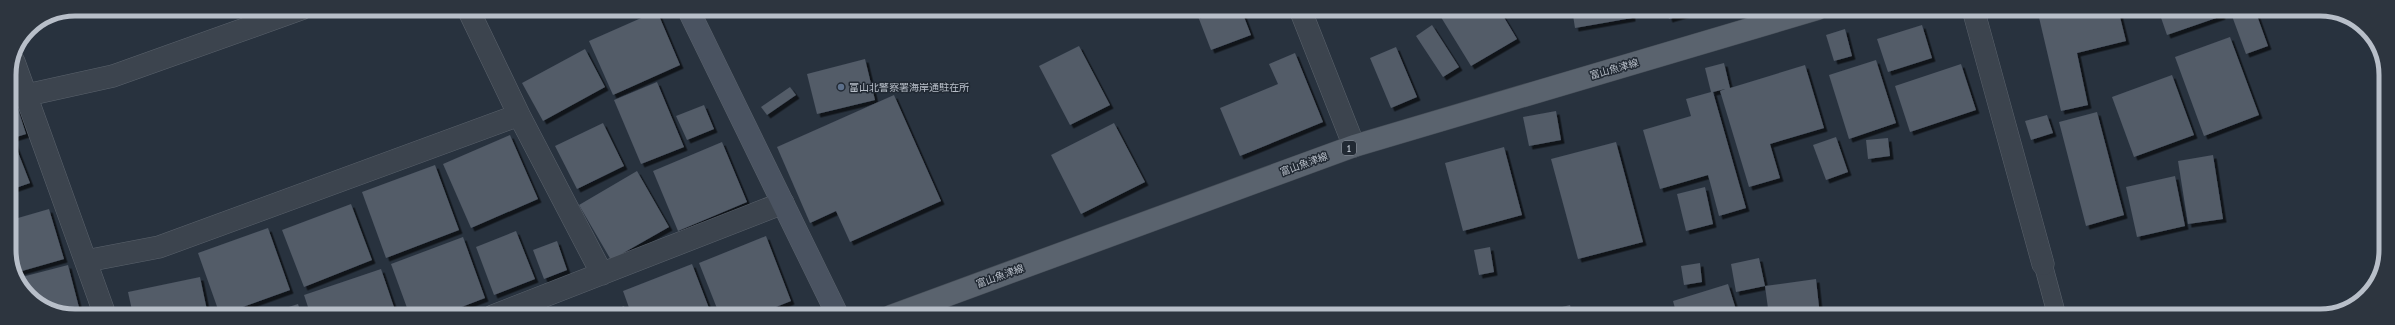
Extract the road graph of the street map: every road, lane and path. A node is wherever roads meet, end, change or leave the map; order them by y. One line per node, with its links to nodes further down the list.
1 (281, 16): 8 (street)
2 (471, 16): 9 (street)
3 (691, 16): 11 (street)
4 (1303, 16): 10 (street)
5 (1793, 16): 10 (main road, 富山魚津線 / 1)
6 (1975, 16): 13 (street)
7 (17, 68): 8 (street)
8 (27, 95): 12 (street)
9 (519, 116): 12 (street); 14 (street)
10 (1354, 146): 18 (main road, 富山魚津線 / 1)
11 (783, 203): 14 (street); 17 (street)
12 (86, 262): 15 (street)
13 (2043, 264): 19 (lane)
14 (602, 274): 16 (street)
15 (103, 309)
16 (511, 309)
17 (835, 309)
18 (910, 309)
19 (2055, 309)

